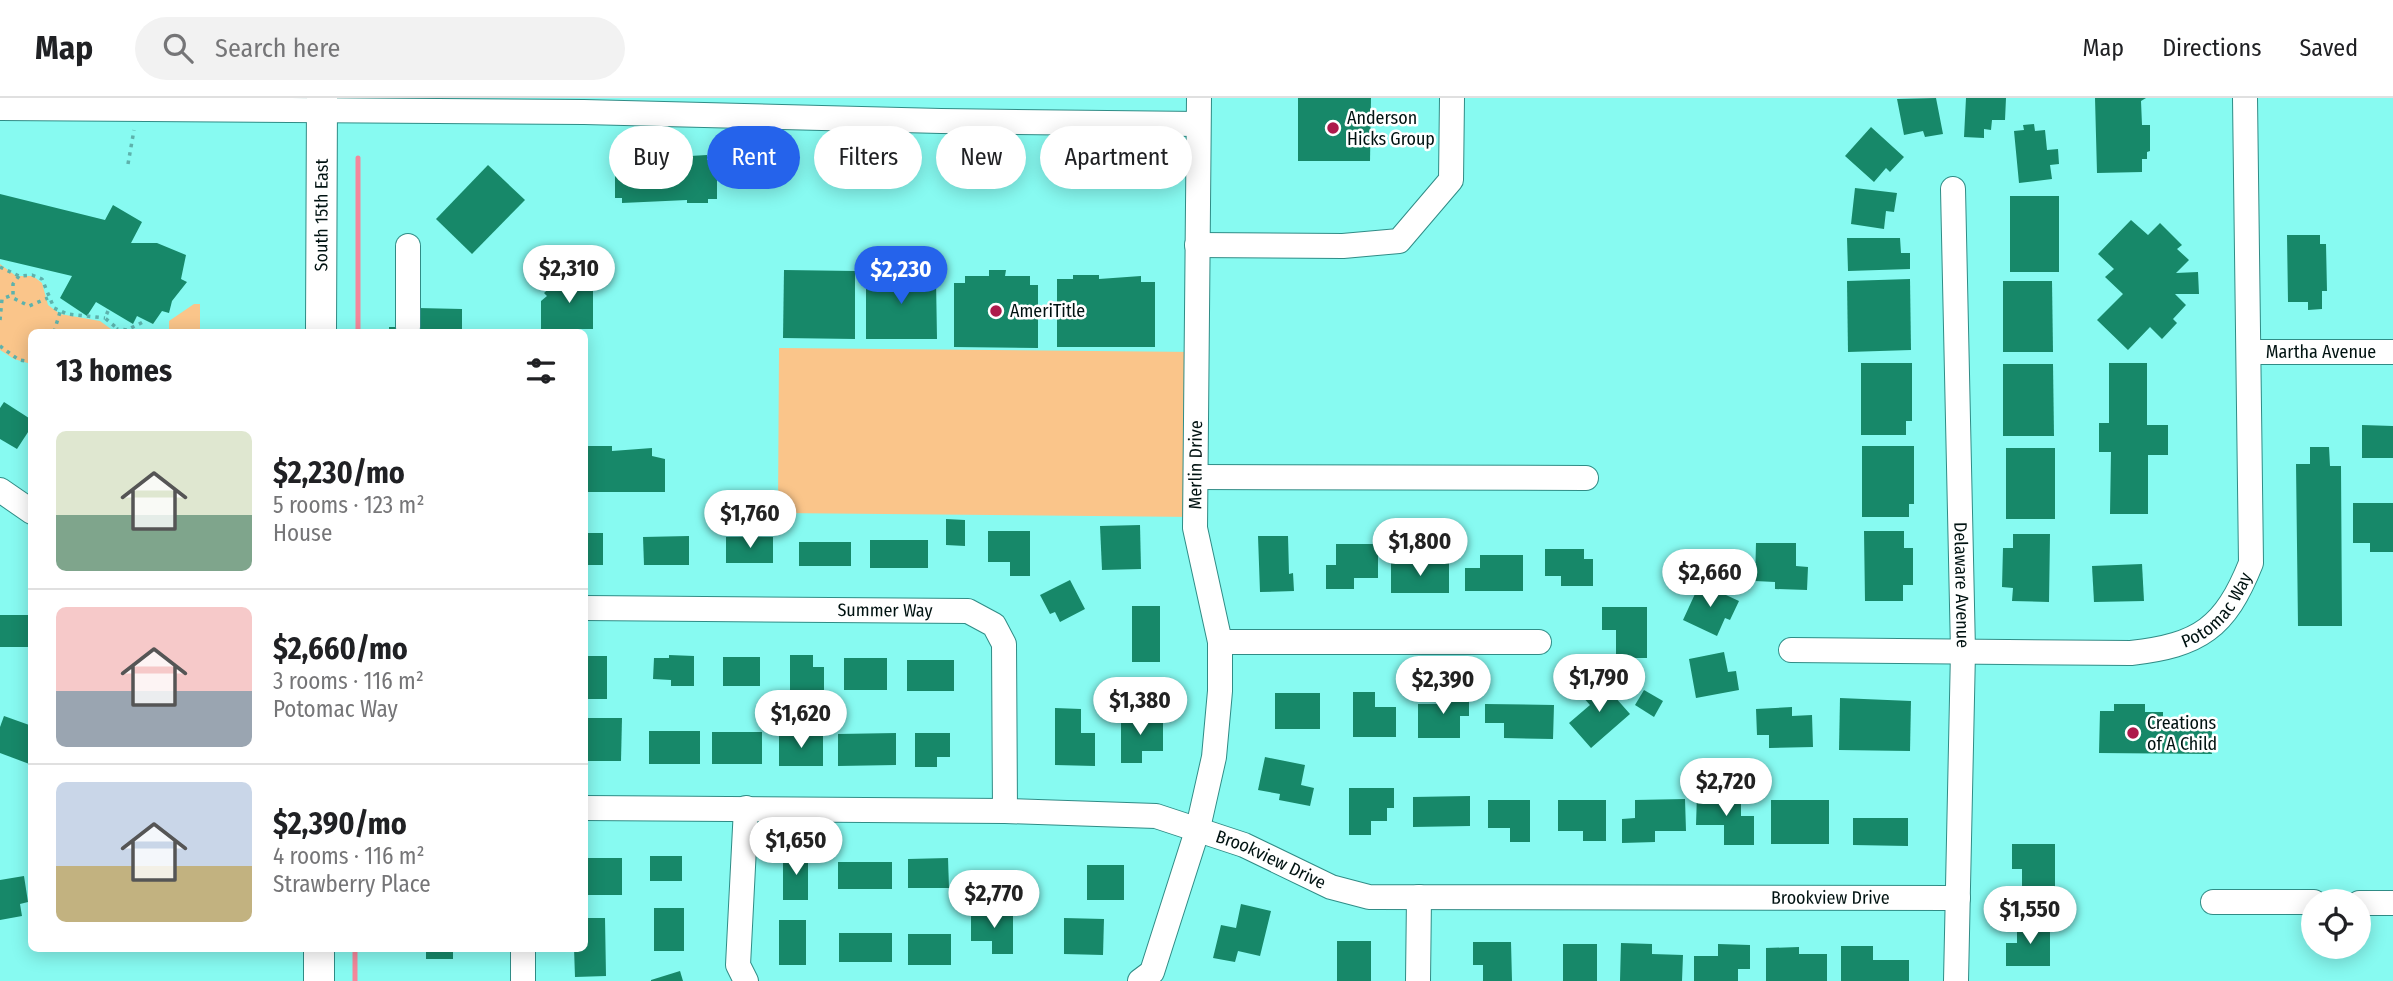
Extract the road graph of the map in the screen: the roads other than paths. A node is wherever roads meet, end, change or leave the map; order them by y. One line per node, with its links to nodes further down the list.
1 (1199, 98): 7 (street, Merlin Drive)
2 (1452, 98): 9 (street)
3 (2245, 98): 13 (street, Potomac Way)
4 (322, 104): 5 (street); 6 (street); 12 (main road, South 15th East)
5 (584, 105): 7 (street)
6 (0, 108)
7 (1198, 124): 9 (street, Merlin Drive)
8 (1953, 189): 23 (street, Delaware Avenue)
9 (1197, 245): 15 (street, Merlin Drive)
10 (408, 246): 11 (street)
11 (408, 327)
12 (321, 329)
13 (2249, 352): 14 (street, Martha Avenue); 23 (street, Potomac Way)
14 (2393, 352)
15 (1196, 477): 16 (street); 20 (street, Merlin Drive)
16 (1586, 478)
17 (0, 490): 18 (street)
18 (28, 509)
19 (588, 608): 26 (street, Summer Way)
20 (1220, 642): 21 (street); 27 (street, Merlin Drive)
21 (1539, 642)
22 (1791, 650): 23 (street, Potomac Way)
23 (1962, 652): 29 (street, Delaware Avenue)
24 (588, 808): 25 (street, Brookview Drive)
25 (746, 808): 26 (street, Brookview Drive); 38 (street)
26 (1004, 811): 27 (street, Brookview Drive)
27 (1198, 828): 28 (street, Brookview Drive); 39 (street, Merlin Drive)
28 (1419, 897): 29 (street, Brookview Drive); 40 (street)
29 (1958, 898): 41 (street, Delaware Avenue)
30 (2213, 902): 31 (street)
31 (2301, 902)
32 (2371, 902): 33 (street)
33 (2393, 903)
34 (319, 952): 36 (main road)
35 (523, 952): 37 (street)
36 (318, 981)
37 (523, 981)
38 (746, 981)
39 (1140, 981)
40 (1418, 981)
41 (1956, 981)

